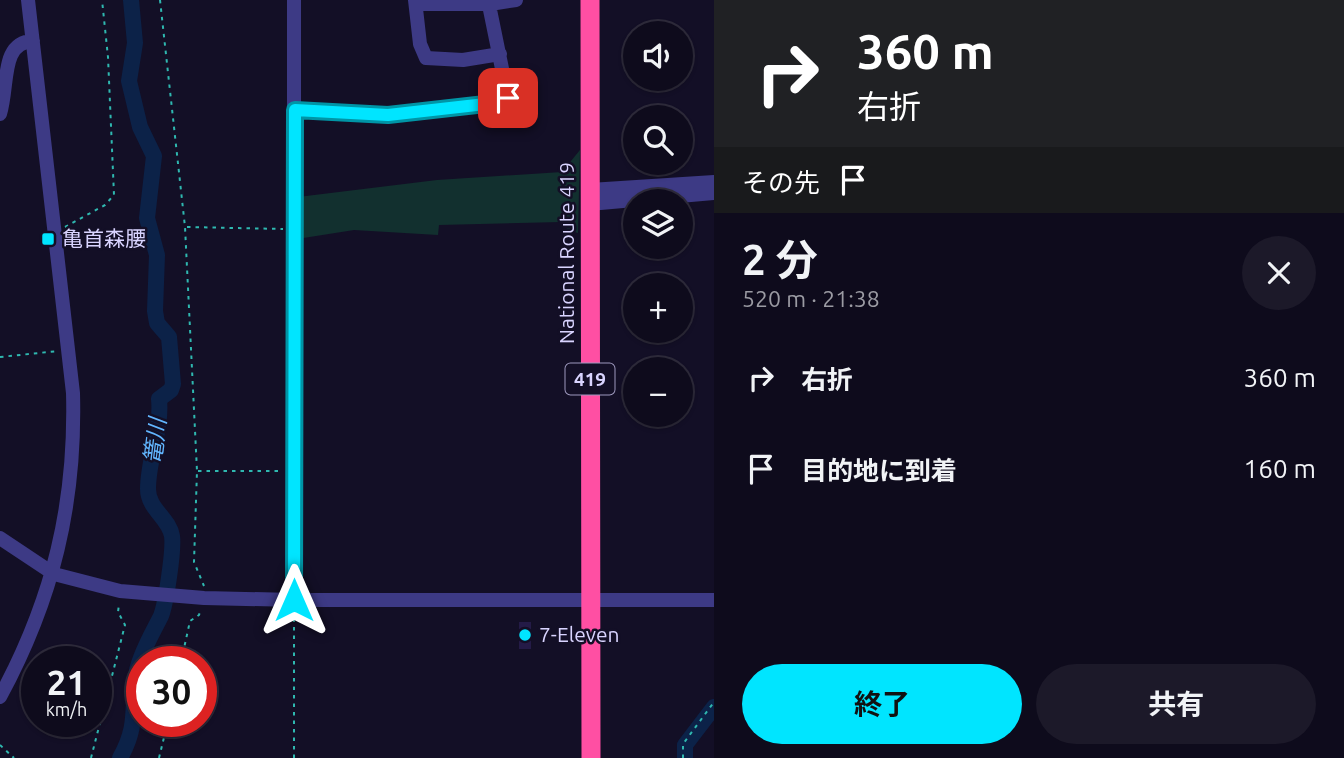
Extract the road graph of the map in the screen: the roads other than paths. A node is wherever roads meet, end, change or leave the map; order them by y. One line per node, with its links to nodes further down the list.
1 (28, 0): 7 (street)
2 (294, 0): 9 (street)
3 (516, 0): 6 (street)
4 (590, 0): 13 (highway, National Route 419 / 419)
5 (415, 2): 6 (street); 8 (street)
6 (489, 2): 8 (street)
7 (33, 41): 10 (street); 15 (street)
8 (500, 54): 9 (street)
9 (295, 110): 16 (street)
10 (0, 114)
11 (714, 182): 13 (street)
12 (714, 193): 13 (street)
13 (589, 197): 18 (highway, National Route 419 / 419)
14 (0, 538): 15 (street)
15 (54, 574): 16 (street); 19 (street)
16 (294, 600): 18 (street)
17 (714, 600): 18 (street)
18 (592, 602): 20 (highway, National Route 419 / 419)
19 (0, 697)
20 (591, 758)

